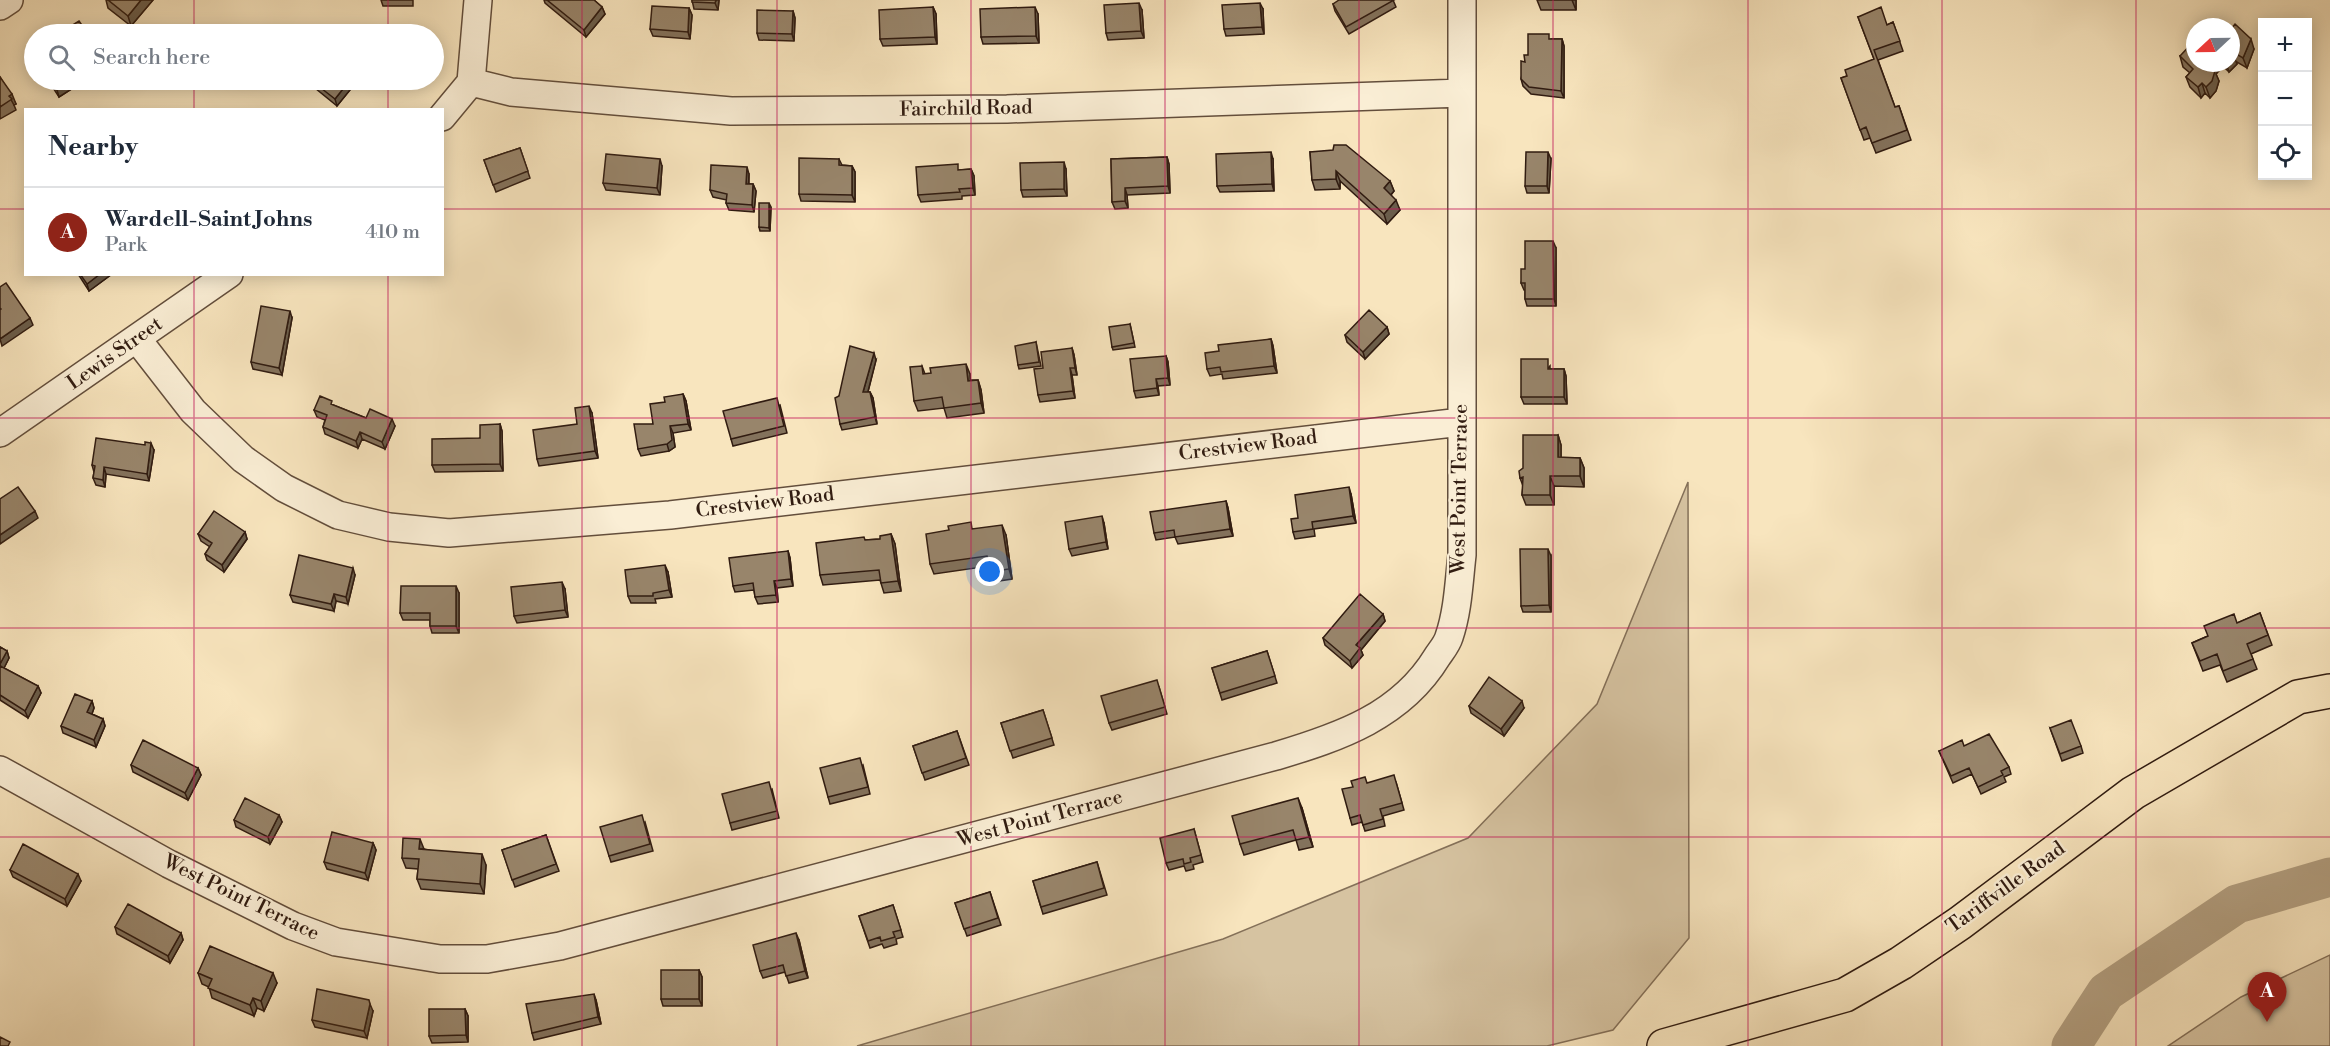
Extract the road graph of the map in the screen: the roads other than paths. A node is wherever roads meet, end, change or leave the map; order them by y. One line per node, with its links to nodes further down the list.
1 (9, 0): 4 (street)
2 (478, 0): 5 (street)
3 (1462, 0): 6 (street, West Point Terrace)
4 (0, 6)
5 (471, 82): 6 (street, Fairchild Road); 7 (street)
6 (1462, 93): 10 (street, West Point Terrace)
7 (444, 115)
8 (226, 276): 9 (street, Lewis Street)
9 (138, 339): 10 (street, Crestview Road); 11 (street, Lewis Street)
10 (1461, 422): 13 (street, West Point Terrace)
11 (0, 433)
12 (2330, 691): 14 (main road, Tariffville Road)
13 (0, 770)
14 (1664, 1046)

